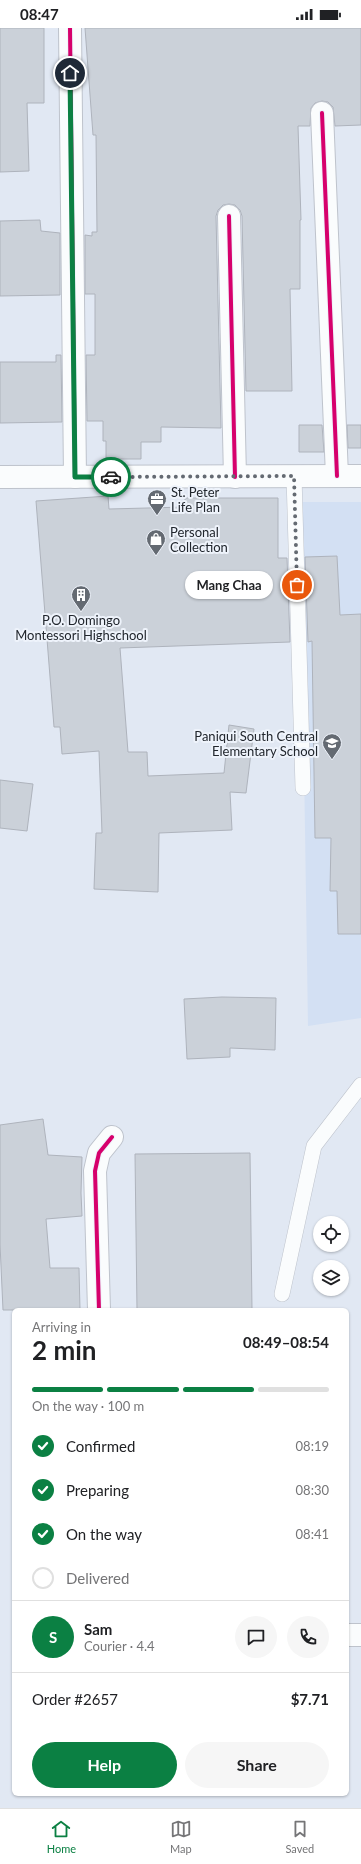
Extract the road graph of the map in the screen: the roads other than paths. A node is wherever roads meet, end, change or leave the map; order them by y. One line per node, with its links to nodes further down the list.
1 (70, 28): 8 (street)
2 (322, 113): 5 (street)
3 (229, 216): 9 (street)
4 (294, 476): 5 (street); 9 (street); 10 (lane)
5 (337, 476): 6 (street)
6 (361, 476)
7 (0, 477): 8 (street)
8 (75, 477): 9 (street)
9 (235, 477)
10 (303, 788)
11 (361, 1085): 13 (lane)
12 (112, 1137): 14 (street)
13 (282, 1294)
14 (99, 1308)
15 (349, 1635): 16 (street)
16 (361, 1635)

